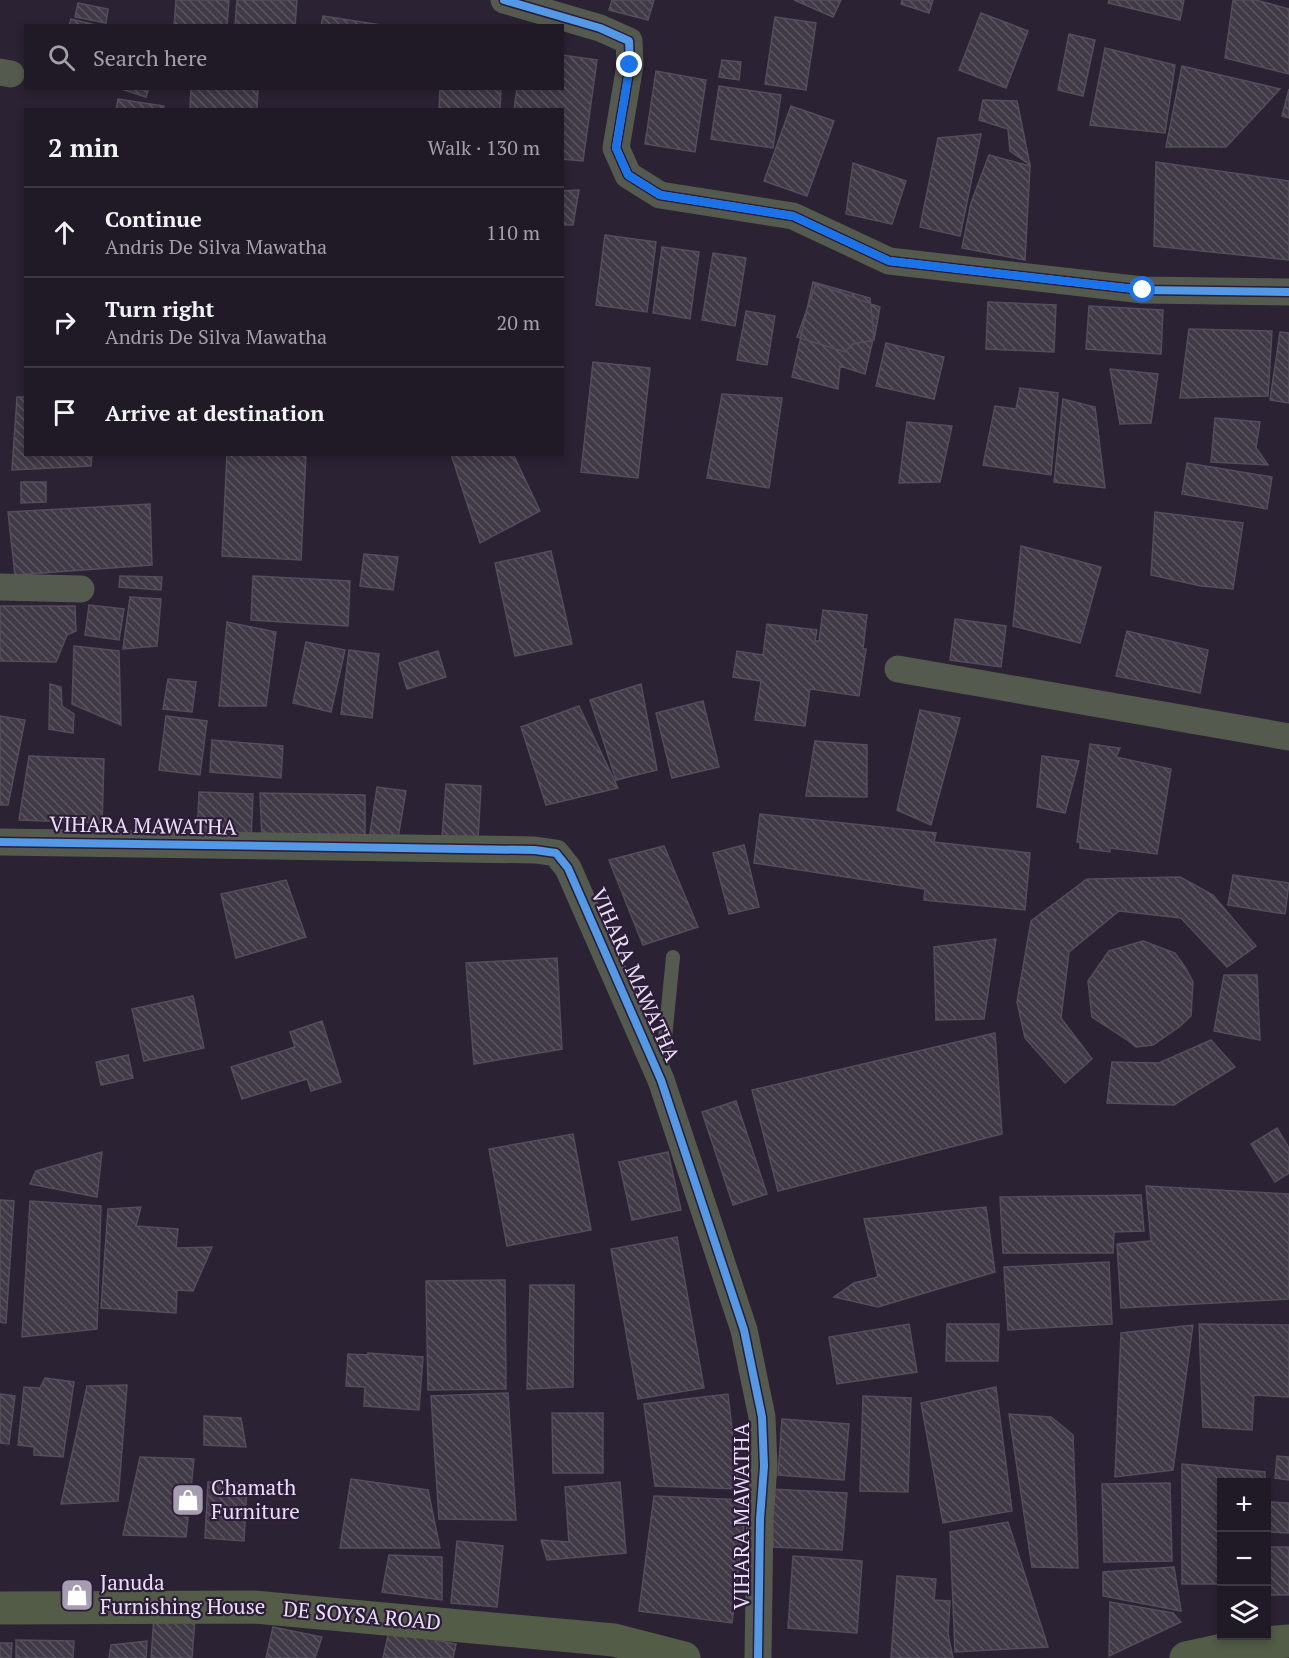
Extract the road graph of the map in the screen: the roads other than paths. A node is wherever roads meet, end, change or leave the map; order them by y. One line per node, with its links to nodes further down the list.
1 (504, 0): 2 (street)
2 (1289, 292)
3 (0, 587): 4 (street)
4 (81, 589)
5 (898, 669): 6 (street)
6 (1289, 737)
7 (0, 842): 9 (street, VIHARA MAWATHA)
8 (673, 957): 9 (lane)
9 (661, 1080): 13 (street, VIHARA MAWATHA)
10 (0, 1608): 12 (main road, DE SOYSA ROAD)
11 (1289, 1641): 14 (main road)
12 (684, 1658)
13 (758, 1658)
14 (1186, 1658)

